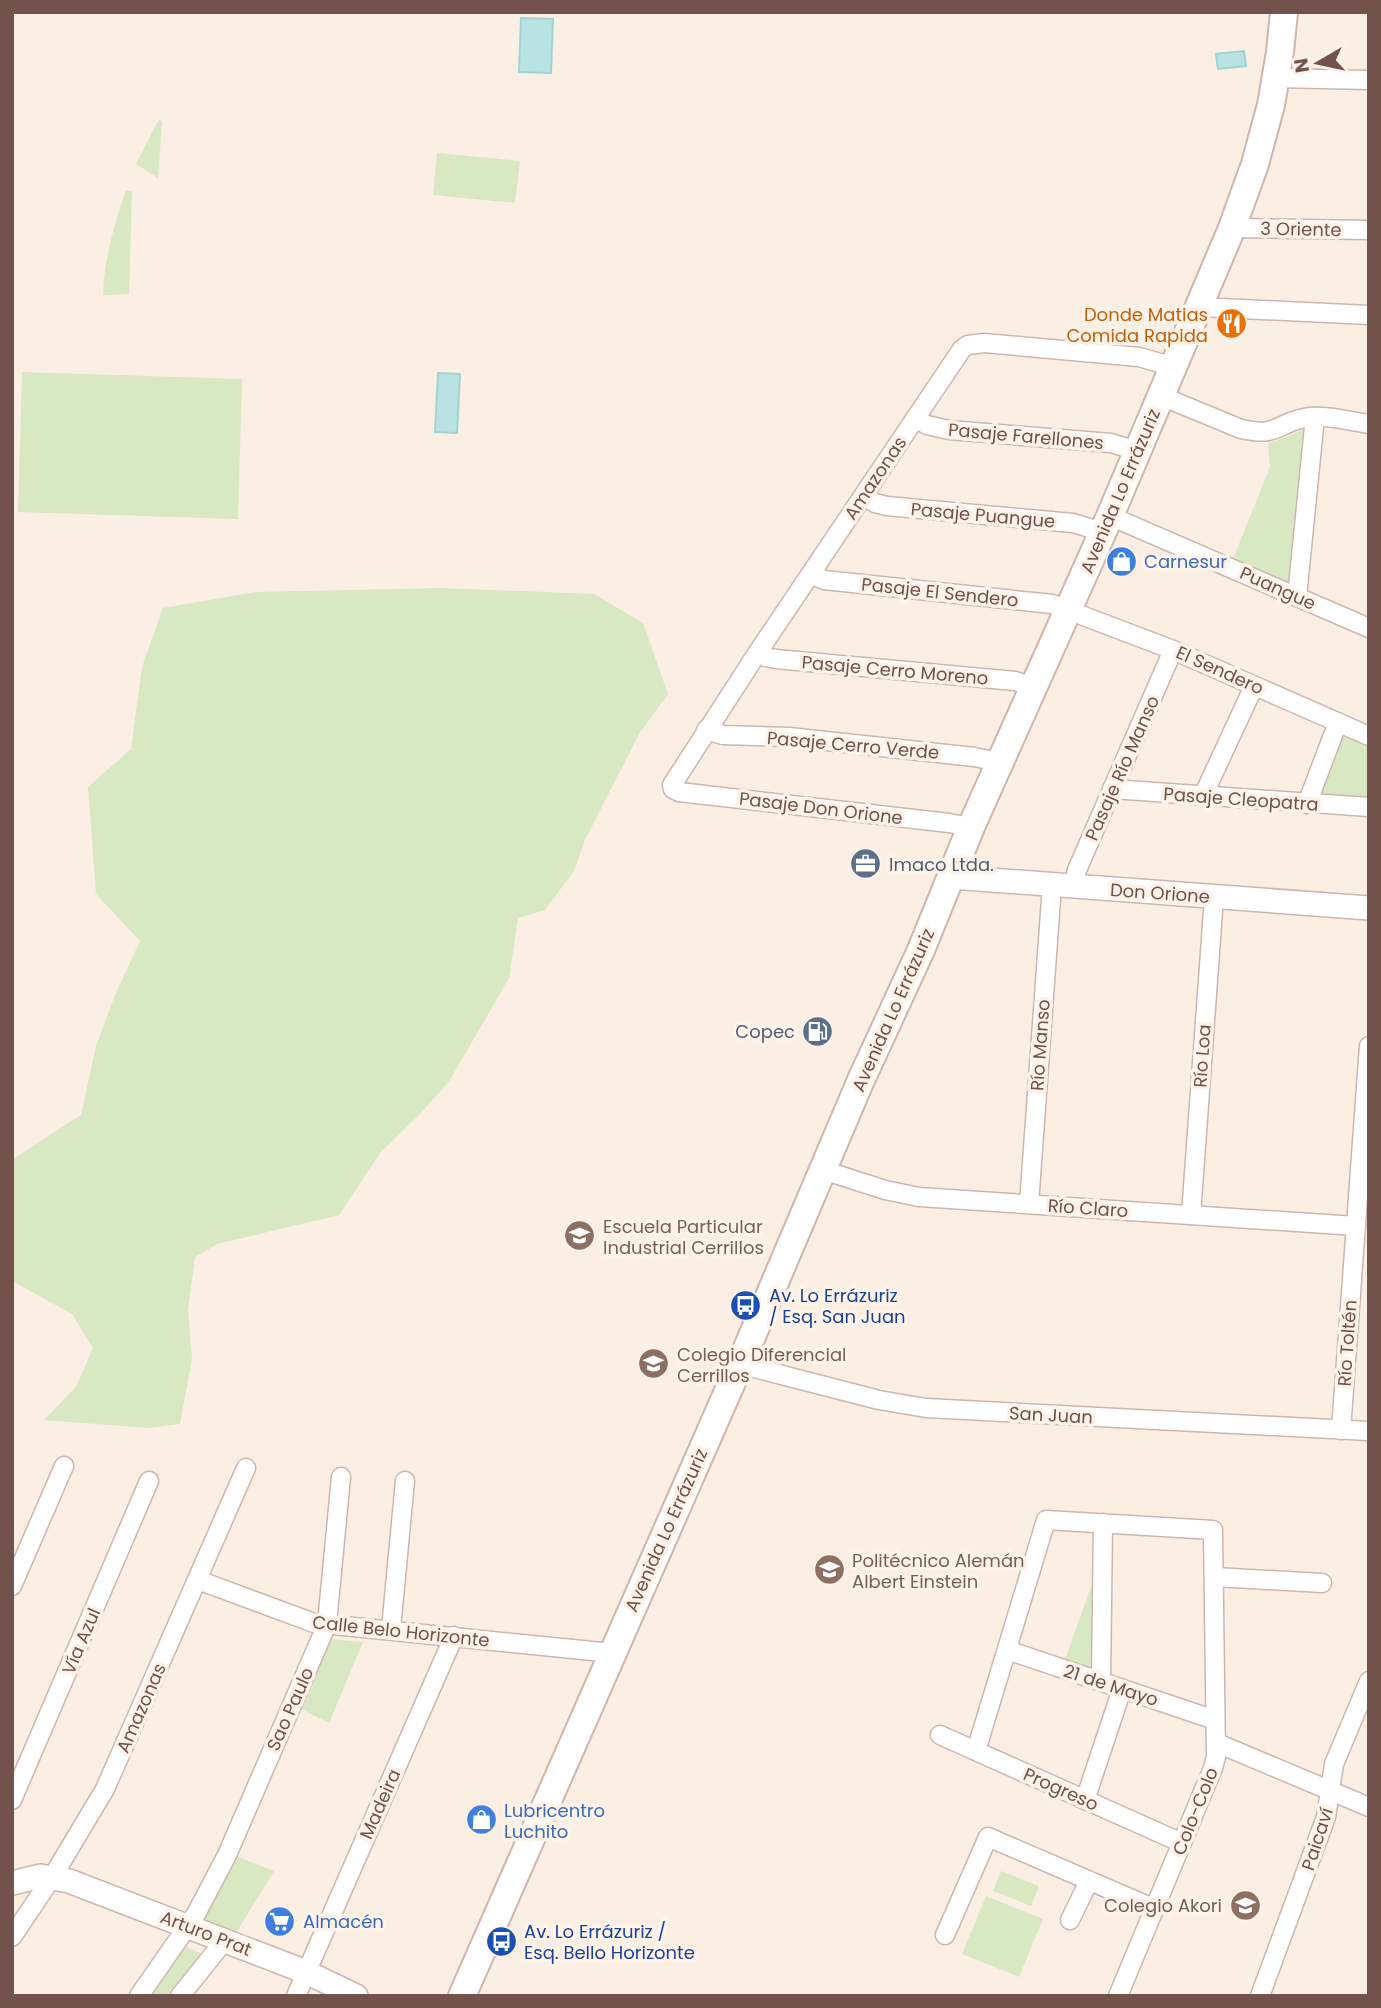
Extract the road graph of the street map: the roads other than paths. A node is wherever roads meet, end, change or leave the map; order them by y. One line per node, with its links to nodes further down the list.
1 (1284, 12): 2 (main road, Avenida Lo Errázuriz)
2 (1276, 78): 3 (street); 4 (main road, Avenida Lo Errázuriz)
3 (1369, 80)
4 (1232, 228): 5 (street, 3 Oriente); 6 (main road, Avenida Lo Errázuriz)
5 (1369, 230)
6 (1199, 307): 7 (street); 8 (main road, Avenida Lo Errázuriz)
7 (1369, 315)
8 (1174, 367): 9 (main road, Avenida Lo Errázuriz); 11 (street, Amazonas)
9 (1161, 396): 10 (street); 13 (main road, Avenida Lo Errázuriz)
10 (1315, 417): 12 (street); 17 (street)
11 (915, 418): 13 (street, Pasaje Farellones); 14 (street, Amazonas)
12 (1369, 424)
13 (1138, 451): 15 (main road, Avenida Lo Errázuriz)
14 (864, 496): 15 (street, Pasaje Puangue); 16 (street, Amazonas)
15 (1106, 524): 17 (street, Puangue); 18 (main road, Avenida Lo Errázuriz)
16 (811, 574): 18 (street, Pasaje El Sendero); 21 (street, Amazonas)
17 (1297, 597): 19 (street, Puangue)
18 (1069, 609): 20 (street, El Sendero); 23 (main road, Avenida Lo Errázuriz)
19 (1369, 628)
20 (1173, 650): 22 (street, El Sendero); 29 (street, Pasaje Río Manso)
21 (758, 652): 23 (street, Pasaje Cerro Moreno); 25 (street, Amazonas)
22 (1254, 685): 24 (street, El Sendero); 30 (street)
23 (1032, 687): 27 (main road, Avenida Lo Errázuriz)
24 (1338, 722): 26 (street, El Sendero); 31 (street)
25 (706, 730): 27 (street, Pasaje Cerro Verde); 28 (street, Amazonas)
26 (1369, 736)
27 (1000, 762): 33 (main road, Avenida Lo Errázuriz)
28 (672, 788): 33 (street, Pasaje Don Orione)
29 (1112, 789): 30 (street, Pasaje Cleopatra); 35 (street, Pasaje Río Manso)
30 (1203, 796): 31 (street, Pasaje Cleopatra)
31 (1307, 804): 32 (street, Pasaje Cleopatra)
32 (1369, 807)
33 (971, 827): 34 (main road, Avenida Lo Errázuriz)
34 (951, 877): 35 (street, Don Orione); 39 (main road, Avenida Lo Errázuriz)
35 (1062, 886): 36 (street, Don Orione); 40 (street, Río Manso)
36 (1213, 897): 37 (street, Don Orione); 41 (street, Río Loa)
37 (1369, 908)
38 (1369, 1046): 42 (street, Río Toltén)
39 (823, 1170): 40 (street, Río Claro); 43 (main road, Avenida Lo Errázuriz)
40 (1029, 1204): 41 (street, Río Claro)
41 (1191, 1215): 42 (street, Río Claro)
42 (1356, 1226): 44 (street, Río Toltén)
43 (739, 1364): 44 (street, San Juan); 60 (main road, Avenida Lo Errázuriz)
44 (1341, 1430): 45 (street, San Juan)
45 (1369, 1431)
46 (64, 1466): 55 (street)
47 (246, 1468): 53 (street, Amazonas)
48 (341, 1477): 56 (street, Sao Paulo)
49 (149, 1481): 69 (street, Vía Azul)
50 (405, 1481): 57 (street)
51 (1103, 1523): 52 (street, Colo-Colo); 59 (street); 61 (street)
52 (1214, 1577): 54 (street); 64 (street, Colo-Colo)
53 (198, 1580): 56 (street, Calle Belo Horizonte); 73 (street, Amazonas)
54 (1322, 1583)
55 (12, 1586)
56 (327, 1625): 57 (street, Calle Belo Horizonte); 78 (street, Sao Paulo)
57 (391, 1629): 58 (street, Calle Belo Horizonte)
58 (454, 1636): 60 (street, Calle Belo Horizonte); 82 (street, Madeira)
59 (1007, 1650): 61 (street, 21 de Mayo); 67 (street)
60 (612, 1653): 87 (main road, Avenida Lo Errázuriz)
61 (1101, 1681): 63 (street, 21 de Mayo)
62 (1369, 1681): 68 (street, Paicaví)
63 (1122, 1689): 64 (street, 21 de Mayo); 70 (street)
64 (1215, 1720): 66 (street, Colo-Colo)
65 (940, 1735): 67 (street, Progreso)
66 (1217, 1743): 68 (street); 72 (street, Colo-Colo)
67 (976, 1751): 70 (street, Progreso)
68 (1330, 1790): 71 (street); 89 (street, Paicaví)
69 (12, 1800)
70 (1085, 1800): 72 (street, Progreso)
71 (1369, 1807)
72 (1182, 1843): 76 (street, Colo-Colo)
73 (53, 1877): 75 (street); 78 (street, Arturo Prat); 80 (street, Amazonas)
74 (1088, 1881): 76 (street); 77 (street); 79 (street)
75 (12, 1883)
76 (1155, 1909): 88 (street, Colo-Colo)
77 (1070, 1920)
78 (188, 1926): 81 (street, Arturo Prat); 83 (street, Sao Paulo)
79 (945, 1935)
80 (12, 1937)
81 (225, 1940): 82 (street, Arturo Prat); 84 (street)
82 (306, 1972): 85 (street, Madeira); 86 (street, Arturo Prat)
83 (139, 1996)
84 (180, 1996)
85 (296, 1996)
86 (356, 1996)
87 (462, 1996)
88 (1118, 1996)
89 (1260, 1996)

